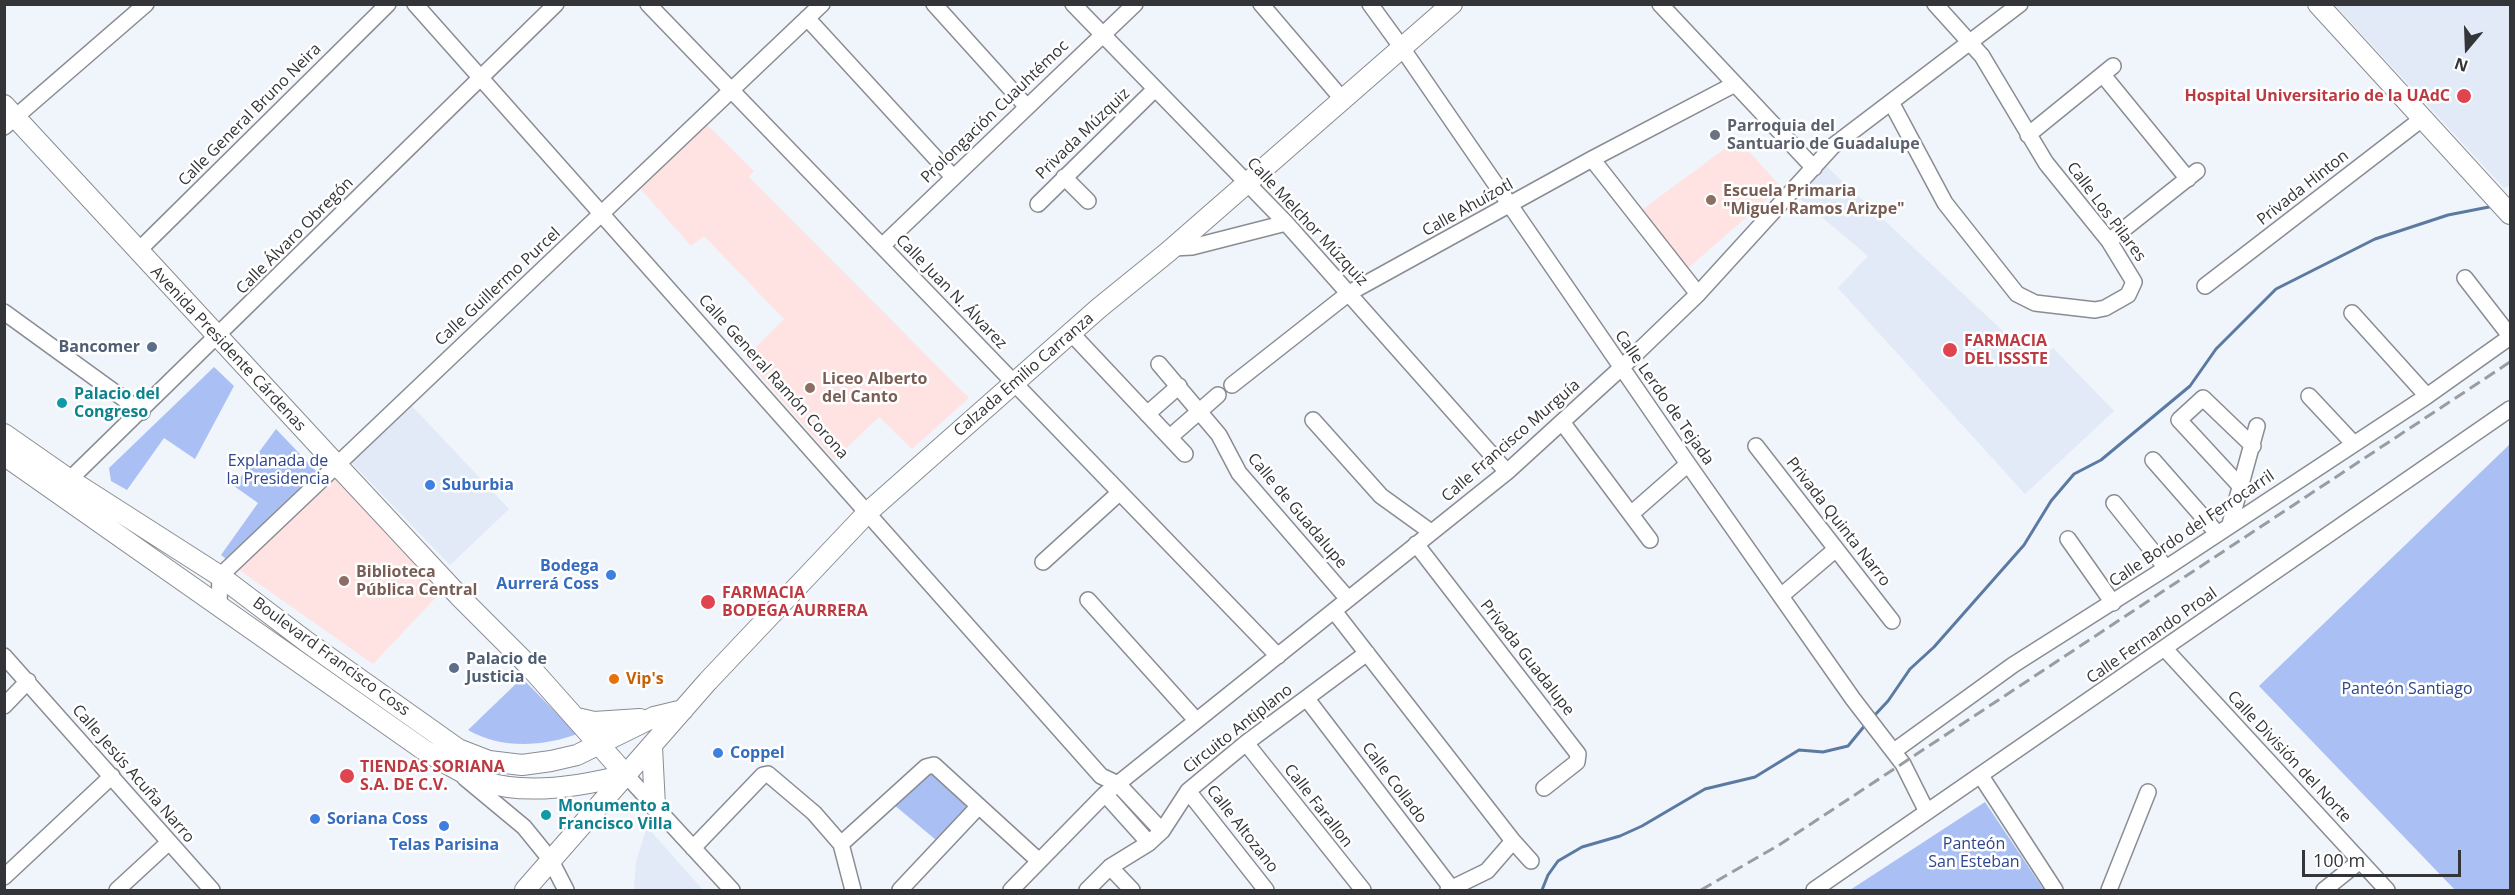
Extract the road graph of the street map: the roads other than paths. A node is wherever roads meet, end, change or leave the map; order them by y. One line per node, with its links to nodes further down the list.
1 (146, 4): 28 (street)
2 (388, 4): 45 (street, Calle General Bruno Neira)
3 (415, 4): 21 (street, Calle General Ramón Corona)
4 (556, 4): 21 (street, Calle Álvaro Obregón)
5 (648, 4): 23 (street, Calle Juan N. Álvarez)
6 (822, 4): 17 (street, Calle Guillermo Purcel)
7 (934, 4): 27 (street)
8 (1073, 4): 18 (street, Calle Melchor Múzquiz)
9 (1135, 4): 18 (street, Prolongación Cuauhtémoc)
10 (1260, 4): 25 (street)
11 (1370, 4): 20 (street, Calle Lerdo de Tejada)
12 (1452, 4): 20 (main road, Calzada Emilio Carranza)
13 (1660, 4): 22 (street)
14 (1935, 4): 19 (street, Calle Los Pilares)
15 (2020, 4): 19 (street, Calle Francisco Murguía)
16 (2318, 4): 29 (main road)
17 (807, 18): 23 (street, Calle Guillermo Purcel); 33 (street)
18 (1102, 35): 24 (street, Calle Melchor Múzquiz); 27 (street, Prolongación Cuauhtémoc)
19 (1970, 41): 26 (street, Calle Francisco Murguía); 30 (street, Calle Los Pilares)
20 (1402, 48): 25 (main road, Calzada Emilio Carranza); 38 (street, Calle Lerdo de Tejada)
21 (481, 78): 39 (street, Calle General Ramón Corona); 54 (street, Calle Álvaro Obregón)
22 (1735, 84): 31 (street, Calle Ahuízotl); 32 (street)
23 (731, 90): 39 (street, Calle Guillermo Purcel); 43 (street, Calle Juan N. Álvarez)
24 (1154, 90): 34 (street, Privada Múzquiz); 35 (street, Calle Melchor Múzquiz)
25 (1343, 99): 35 (main road, Calzada Emilio Carranza)
26 (1891, 102): 32 (street, Calle Francisco Murguía); 42 (street, Calle Los Pilares)
27 (1028, 107): 33 (street, Prolongación Cuauhtémoc)
28 (8, 116): 45 (main road, Avenida Presidente Cárdenas)
29 (2423, 118): 40 (main road); 47 (street, Privada Hinton)
30 (2028, 135): 42 (street, Calle Los Pilares); 42 (street)
31 (1592, 159): 38 (street, Calle Ahuízotl); 49 (street)
32 (1814, 168): 49 (street, Calle Francisco Murguía)
33 (953, 177): 43 (street, Prolongación Cuauhtémoc)
34 (1064, 177): 36 (street); 37 (street, Privada Múzquiz)
35 (1246, 183): 41 (street, Calle Melchor Múzquiz); 44 (main road, Calzada Emilio Carranza)
36 (1088, 201)
37 (1038, 204)
38 (1509, 206): 48 (street, Calle Ahuízotl); 56 (street, Calle Lerdo de Tejada)
39 (603, 213): 78 (street, Calle Guillermo Purcel); 85 (street, Calle General Ramón Corona)
40 (2511, 214)
41 (1286, 223): 44 (street); 48 (street, Calle Melchor Múzquiz)
42 (2109, 241)
43 (882, 246): 57 (street, Calle Juan N. Álvarez)
44 (1173, 248): 52 (main road, Calzada Emilio Carranza)
45 (138, 251): 54 (main road, Avenida Presidente Cárdenas)
46 (2464, 278): 53 (street)
47 (2205, 286)
48 (1349, 293): 58 (street, Calle Ahuízotl); 80 (street, Calle Melchor Múzquiz)
49 (1698, 294): 56 (street, Calle Francisco Murguía)
50 (4, 312): 64 (street)
51 (2352, 313): 62 (street)
52 (1072, 334): 57 (main road, Calzada Emilio Carranza); 66 (street)
53 (2511, 336): 62 (street, Calle Bordo del Ferrocarril)
54 (218, 337): 64 (street, Calle Álvaro Obregón); 78 (main road, Avenida Presidente Cárdenas)
55 (1159, 364): 59 (street, Calle de Guadalupe)
56 (1621, 368): 68 (street, Calle Francisco Murguía); 79 (street, Calle Lerdo de Tejada)
57 (1013, 385): 83 (street, Calle Juan N. Álvarez); 85 (main road, Calzada Emilio Carranza)
58 (1232, 385)
59 (1179, 386): 65 (street, Calle de Guadalupe); 66 (street)
60 (1218, 395): 65 (street)
61 (2309, 396): 72 (street)
62 (2427, 396): 72 (street, Calle Bordo del Ferrocarril)
63 (2511, 409): 106 (street, Calle Fernando Proal)
64 (142, 412): 81 (street, Calle Álvaro Obregón)
65 (1200, 412): 71 (street); 98 (street, Calle de Guadalupe)
66 (1147, 414): 71 (street)
67 (1313, 420): 88 (street)
68 (1562, 422): 80 (street, Calle Francisco Murguía); 86 (street)
69 (2257, 426): 74 (street)
70 (4, 434): 81 (main road, Boulevard Francisco Coss)
71 (1170, 437): 75 (street)
72 (2353, 443): 87 (street, Calle Bordo del Ferrocarril)
73 (1756, 446): 93 (street, Privada Quinta Narro)
74 (2253, 446): 82 (street); 82 (street)
75 (1185, 454)
76 (4, 455): 81 (main road, Boulevard Francisco Coss)
77 (2153, 460): 89 (street)
78 (336, 464): 96 (street, Calle Guillermo Purcel); 117 (main road, Avenida Presidente Cárdenas)
79 (1688, 464): 86 (street); 97 (street, Calle Lerdo de Tejada)
80 (1507, 471): 88 (street, Calle Francisco Murguía)
81 (63, 486): 96 (main road, Boulevard Francisco Coss); 101 (main road, Boulevard Francisco Coss)
82 (2241, 487): 87 (street)
83 (1119, 493): 94 (street); 109 (street, Calle Juan N. Álvarez)
84 (2114, 503): 95 (street)
85 (868, 512): 115 (main road, Calzada Emilio Carranza); 126 (street, Calle General Ramón Corona)
86 (1632, 514): 91 (street)
87 (2230, 524): 89 (street, Calle Bordo del Ferrocarril)
88 (1431, 532): 92 (street, Calle Francisco Murguía)
89 (2217, 533): 95 (street, Calle Bordo del Ferrocarril)
90 (2068, 539): 100 (street)
91 (1650, 540)
92 (1416, 544): 98 (street, Calle Francisco Murguía); 129 (street, Privada Guadalupe)
93 (1836, 549): 97 (street); 103 (street, Privada Quinta Narro)
94 (1043, 562)
95 (2166, 568): 100 (street, Calle Bordo del Ferrocarril)
96 (220, 576): 101 (street); 105 (main road, Boulevard Francisco Coss)
97 (1781, 596): 122 (street, Calle Lerdo de Tejada)
98 (1348, 599): 102 (street, Calle Francisco Murguía)
99 (1088, 600): 118 (street)
100 (2113, 603): 122 (street, Calle Bordo del Ferrocarril)
101 (219, 605): 104 (main road, Boulevard Francisco Coss)
102 (1334, 611): 107 (street); 109 (street, Calle Francisco Murguía)
103 (1892, 621)
104 (251, 627): 105 (main road); 110 (main road, Boulevard Francisco Coss)
105 (307, 642): 113 (main road, Boulevard Francisco Coss)
106 (2165, 649): 127 (street, Calle Fernando Proal); 145 (street, Calle División del Norte)
107 (1367, 653): 112 (street, Circuito Antiplano); 137 (street)
108 (4, 656): 111 (street, Calle Jesús Acuña Narro)
109 (1278, 656): 118 (street, Calle Francisco Murguía)
110 (299, 661): 113 (main road); 123 (main road, Boulevard Francisco Coss)
111 (28, 681): 114 (street); 125 (street, Calle Jesús Acuña Narro)
112 (1307, 699): 119 (street, Circuito Antiplano); 148 (street, Calle Collado)
113 (393, 701): 120 (main road, Boulevard Francisco Coss)
114 (4, 706)
115 (683, 710): 116 (main road, Boulevard Francisco Coss); 121 (main road, Calzada Emilio Carranza)
116 (654, 717): 117 (main road); 120 (main road, Boulevard Francisco Coss)
117 (577, 718): 120 (main road, Avenida Presidente Cárdenas)
118 (1196, 720): 128 (street, Calle Francisco Murguía)
119 (1246, 743): 130 (street, Circuito Antiplano); 160 (street, Calle Farallon)
120 (599, 745): 124 (main road, Avenida Presidente Cárdenas)
121 (652, 747): 124 (main road, Calzada Emilio Carranza); 133 (main road)
122 (1894, 752): 135 (street, Calle Lerdo de Tejada)
123 (453, 768): 124 (main road, Boulevard Francisco Coss); 142 (street)
124 (626, 775): 133 (street); 142 (main road, Calzada Emilio Carranza)
125 (112, 776): 138 (street, Calle Jesús Acuña Narro); 147 (street)
126 (1101, 776): 128 (street, Calle General Ramón Corona); 132 (street, Calle General Ramón Corona)
127 (1981, 776): 135 (street, Calle Fernando Proal); 162 (street)
128 (1118, 784): 132 (street, Calle Francisco Murguía); 136 (street)
129 (1544, 788)
130 (1188, 791): 136 (street, Circuito Antiplano); 159 (street, Calle Altozano)
131 (2148, 792): 163 (street)
132 (1105, 794): 139 (street); 143 (street, Calle Francisco Murguía)
133 (655, 806): 141 (street)
134 (979, 806): 140 (street); 143 (street); 155 (street)
135 (1927, 812): 161 (street, Calle Fernando Proal)
136 (1162, 831): 139 (street, Circuito Antiplano)
137 (1512, 841): 144 (street); 148 (street)
138 (168, 843): 149 (street); 150 (street, Calle Jesús Acuña Narro)
139 (1149, 843): 146 (street, Circuito Antiplano)
140 (841, 844): 141 (street); 154 (street)
141 (693, 848): 153 (street)
142 (550, 859): 151 (main road, Calzada Emilio Carranza); 152 (street)
143 (1039, 861): 156 (street, Calle Francisco Murguía)
144 (1531, 861)
145 (2360, 861): 164 (street); 165 (street, Calle División del Norte)
146 (1110, 867): 157 (street, Circuito Antiplano); 158 (street)
147 (7, 870)
148 (1450, 890)
149 (117, 891)
150 (212, 891)
151 (525, 891)
152 (566, 891)
153 (732, 891)
154 (853, 891)
155 (900, 891)
156 (1011, 891)
157 (1087, 891)
158 (1132, 891)
159 (1266, 891)
160 (1363, 891)
161 (1814, 891)
162 (2055, 891)
163 (2109, 891)
164 (2325, 891)
165 (2387, 891)

